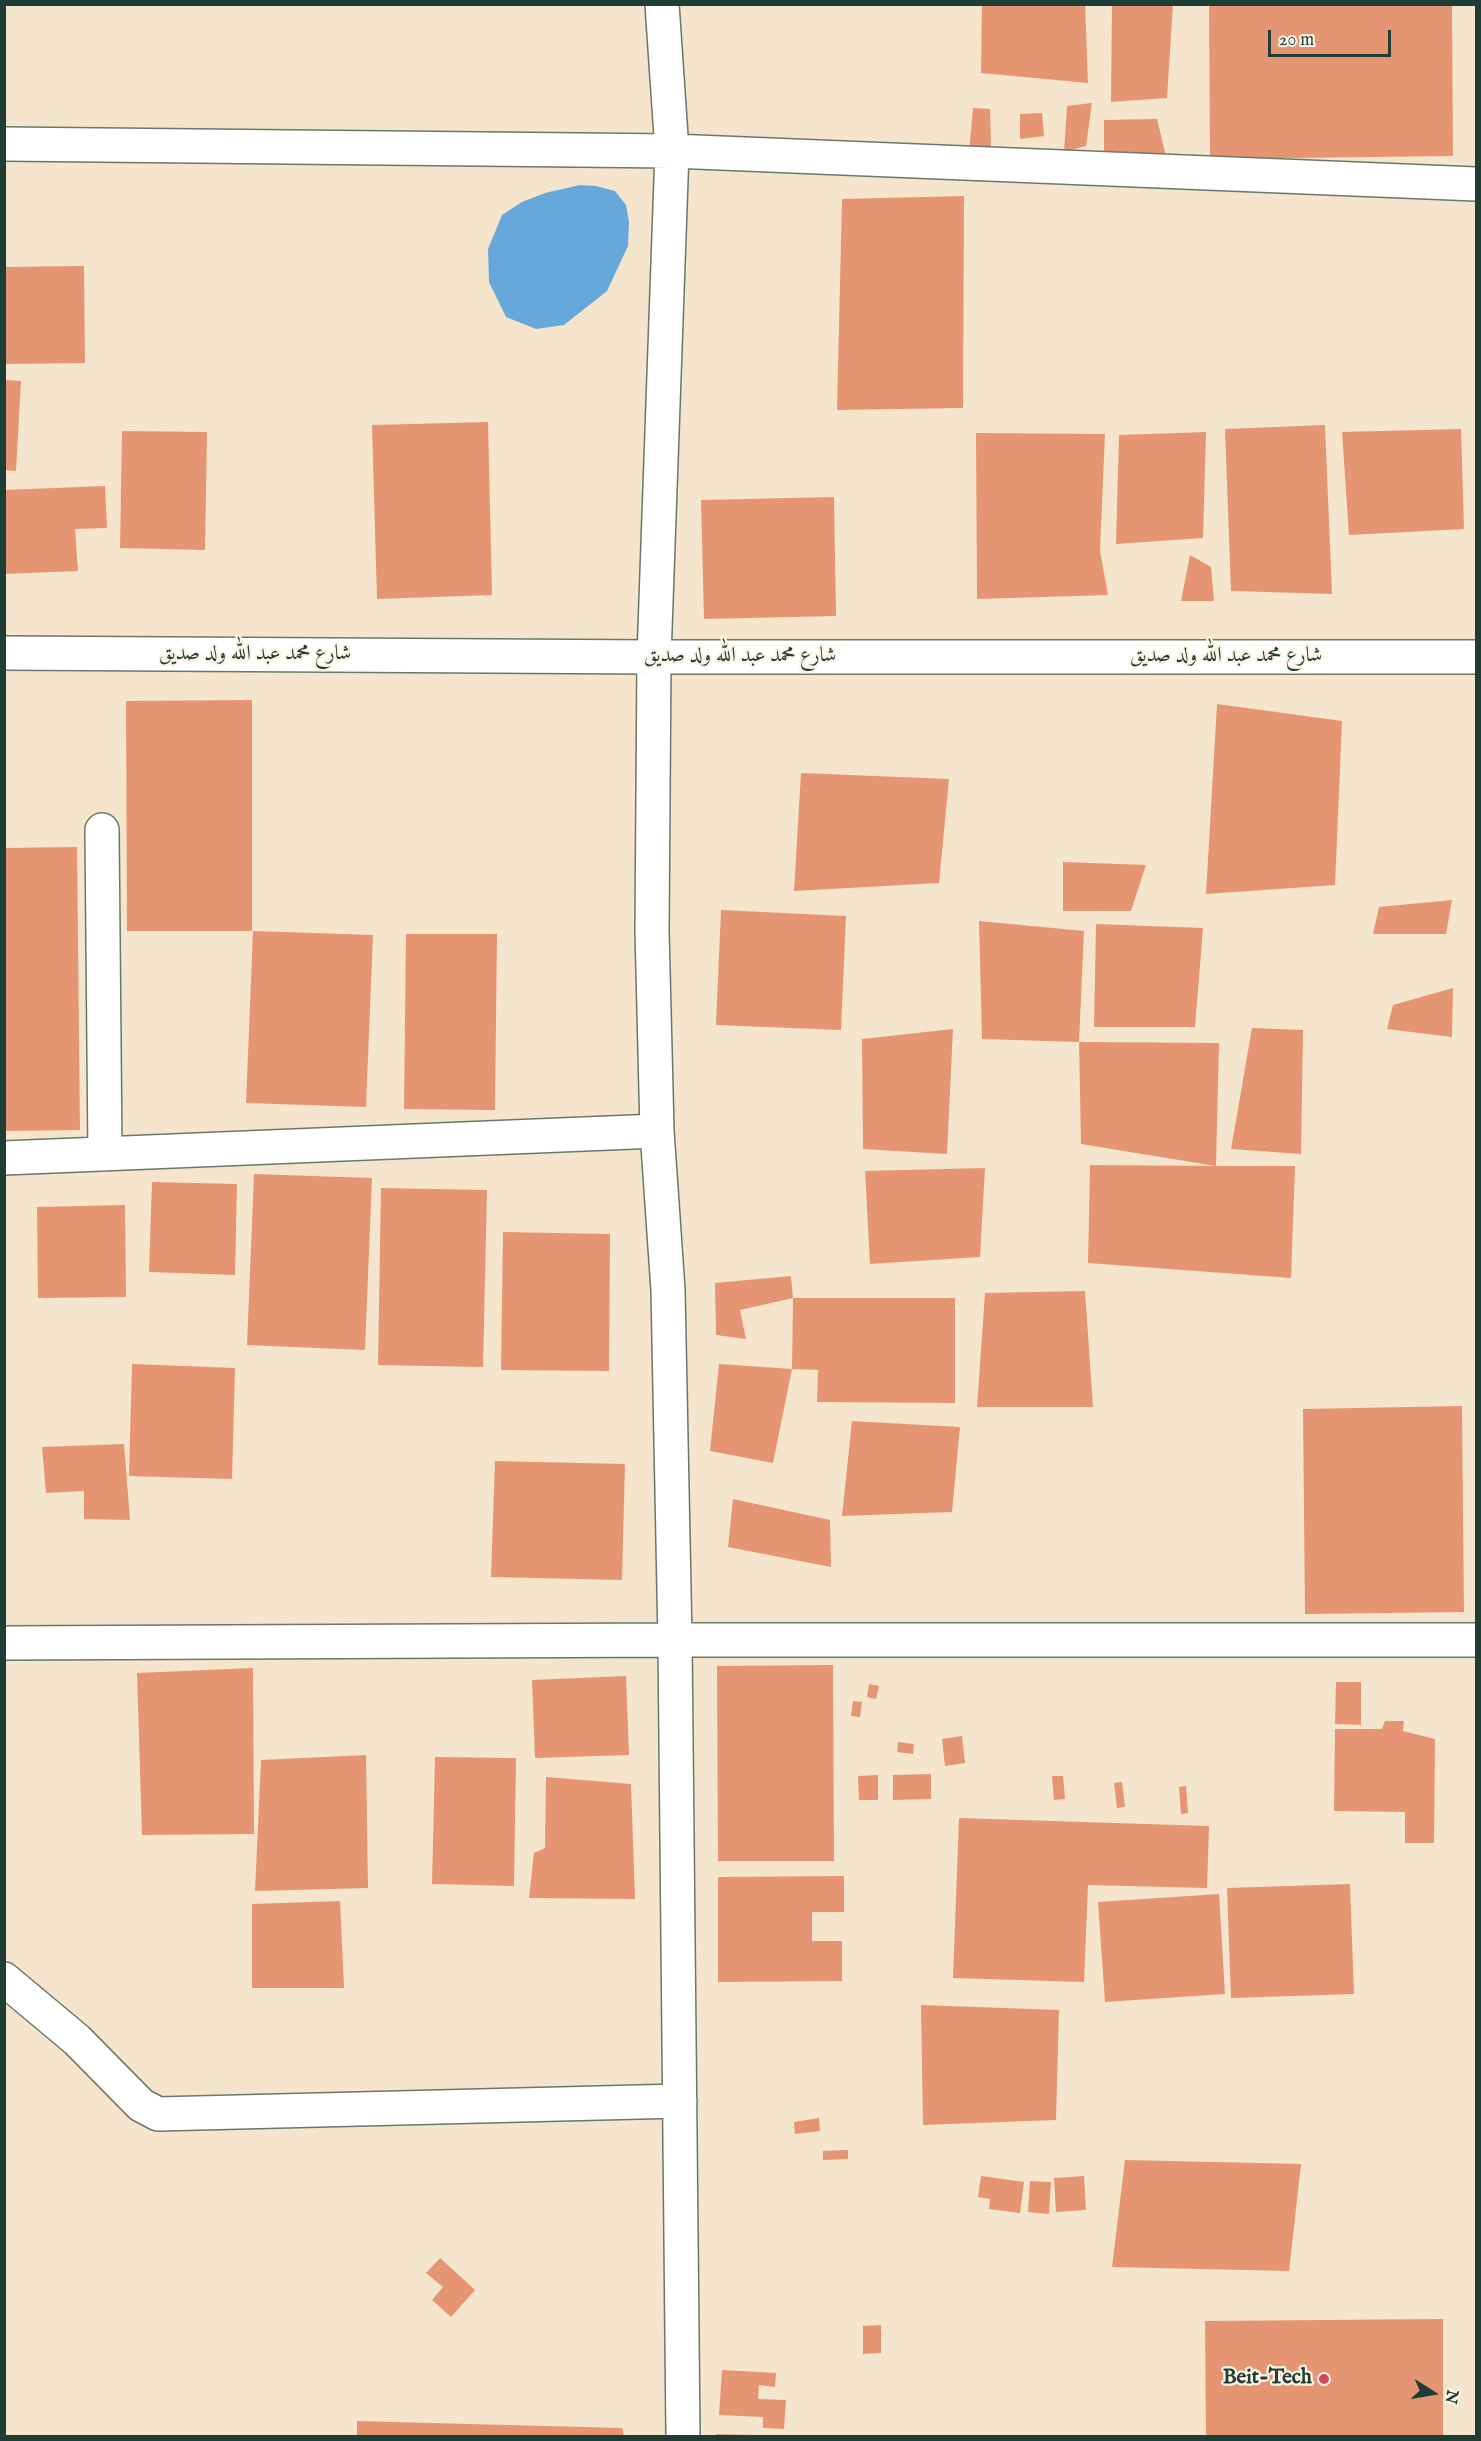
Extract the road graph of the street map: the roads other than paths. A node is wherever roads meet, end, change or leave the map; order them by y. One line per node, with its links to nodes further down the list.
1 (662, 4): 3 (street)
2 (4, 144): 3 (street)
3 (672, 151): 4 (street); 6 (street)
4 (1476, 184)
5 (4, 653): 6 (street, شارع محمد عبد الله ولد صديق)
6 (654, 657): 7 (street, شارع محمد عبد الله ولد صديق); 9 (street)
7 (1476, 657)
8 (102, 830): 10 (street)
9 (657, 1131): 10 (street); 12 (street)
10 (105, 1154): 11 (street)
11 (4, 1158)
12 (675, 1640): 13 (street); 14 (street); 16 (street)
13 (1476, 1640)
14 (4, 1643)
15 (4, 1979): 16 (street)
16 (680, 2101): 17 (street)
17 (683, 2436)

